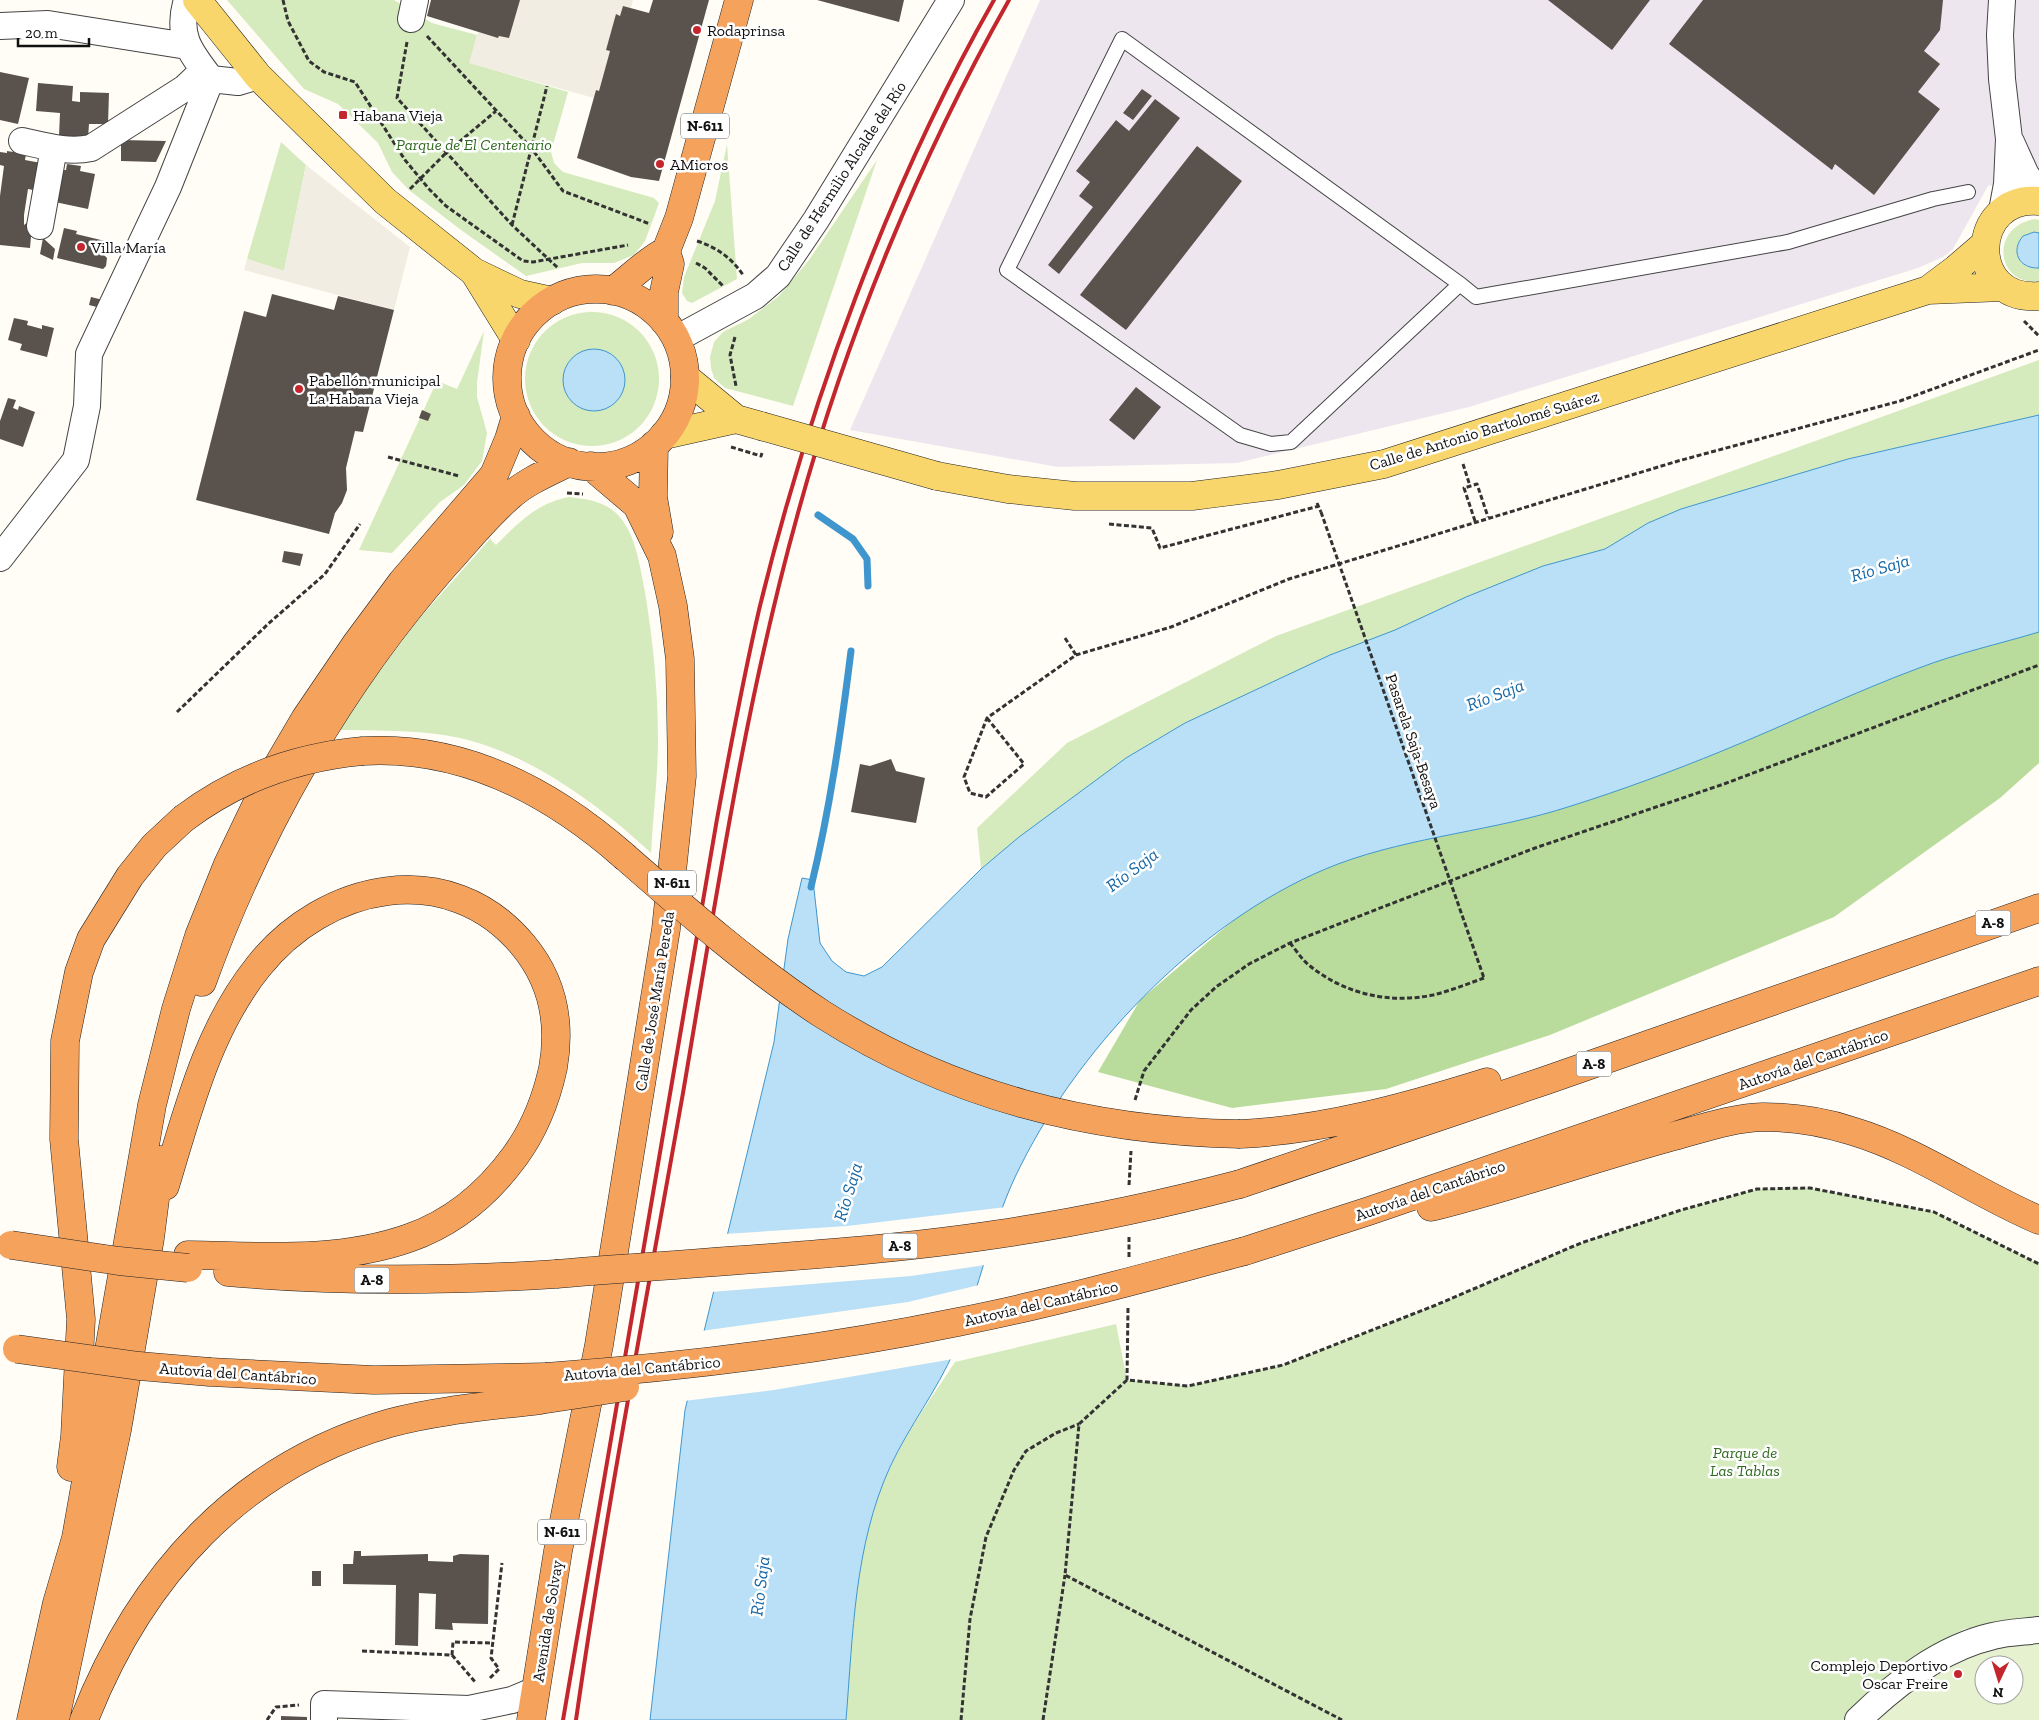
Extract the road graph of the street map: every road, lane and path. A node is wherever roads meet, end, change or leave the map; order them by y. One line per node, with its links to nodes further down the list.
1 (187, 0): 9 (street)
2 (197, 0): 11 (main road)
3 (283, 0): 19 (path)
4 (739, 0): 28 (highway, N-611)
5 (951, 0): 40 (street, Calle de Hermilio Alcalde del Río)
6 (2002, 0): 14 (street)
7 (413, 9): 13 (path); 18 (path)
8 (0, 26): 9 (street)
9 (187, 46): 10 (street)
10 (208, 74): 11 (street); 16 (street); 62 (street)
11 (258, 76): 22 (main road)
12 (547, 86): 17 (path)
13 (496, 111): 17 (path); 18 (path)
14 (2009, 139): 20 (street); 24 (street)
15 (22, 141): 16 (street)
16 (54, 148): 27 (street)
17 (532, 149): 25 (path); 26 (path)
18 (446, 153): 19 (path); 26 (path)
19 (420, 179): 22 (path); 30 (path)
20 (2039, 191)
21 (1968, 192): 34 (lane)
22 (385, 201): 32 (main road)
23 (2039, 201): 24 (main road)
24 (2002, 211): 29 (main road)
25 (651, 224)
26 (512, 225): 30 (path)
27 (40, 226)
28 (677, 244): 30 (path); 33 (path); 37 (highway); 40 (path); 41 (highway, N-611)
29 (1985, 244): 35 (main road); 36 (main road, Calle de Antonio Bartolomé Suárez)
30 (548, 259): 31 (path)
31 (558, 268)
32 (474, 272): 38 (main road); 42 (main road)
33 (746, 281)
34 (1460, 284): 34 (lane)
35 (2003, 287): 36 (main road, Calle de Antonio Bartolomé Suárez); 39 (main road)
36 (1928, 290): 46 (main road, Calle de Antonio Bartolomé Suárez, bridge)
37 (613, 291): 38 (highway, N-611); 41 (highway, N-611)
38 (552, 301): 42 (highway, N-611)
39 (2036, 301)
40 (735, 307): 41 (street, Calle de Hermilio Alcalde del Río); 46 (path)
41 (670, 330): 44 (highway, N-611)
42 (516, 340): 45 (highway, N-611)
43 (2039, 350): 57 (path)
44 (685, 377): 46 (main road, Calle de Antonio Bartolomé Suárez); 47 (highway, N-611)
45 (516, 416): 49 (highway, N-611); 83 (highway)
46 (754, 431): 46 (path); 47 (main road, Calle de Antonio Bartolomé Suárez)
47 (659, 440): 49 (highway); 61 (highway, Calle de José María Pereda / N-611)
48 (388, 457): 51 (path)
49 (580, 464): 61 (highway, Calle de José María Pereda / N-611); 72 (highway)
50 (1465, 470): 52 (path)
51 (460, 477)
52 (1470, 486): 57 (path); 58 (path)
53 (560, 494): 54 (path)
54 (589, 495)
55 (1319, 506): 60 (path)
56 (1320, 512): 69 (path, Pasarela Saja-Besaya, bridge)
57 (1488, 517): 58 (path)
58 (1475, 521): 64 (path)
59 (360, 524): 65 (path)
60 (1106, 524)
61 (660, 548): 76 (highway, Calle de José María Pereda / N-611)
62 (0, 558)
63 (1065, 638): 64 (path)
64 (1076, 655): 66 (path)
65 (178, 712)
66 (986, 718): 66 (path)
67 (2039, 908): 68 (highway, A-8)
68 (1947, 939): 75 (highway, A-8, bridge); 83 (highway, bridge)
69 (1290, 942)
70 (2039, 981): 74 (highway, Autovía del Cantábrico)
71 (2039, 1220): 74 (highway)
72 (150, 1238): 75 (highway); 94 (highway)
73 (5, 1244): 75 (highway, A-8, bridge)
74 (1245, 1250): 79 (highway, Autovía del Cantábrico, bridge)
75 (188, 1261)
76 (598, 1345): 90 (highway, Avenida de Solvay / N-611)
77 (8, 1348): 79 (highway, Autovía del Cantábrico, bridge)
78 (1127, 1380): 80 (path)
79 (543, 1388): 95 (highway)
80 (1079, 1424): 82 (path); 98 (path)
81 (502, 1563): 85 (path)
82 (1065, 1574): 99 (path); 100 (path)
83 (57, 1603): 93 (highway)
84 (2039, 1630): 101 (street)
85 (492, 1643): 87 (path); 89 (path)
86 (362, 1651): 87 (path)
87 (452, 1655): 88 (path)
88 (469, 1676)
89 (489, 1678)
90 (536, 1690): 92 (street); 97 (highway, Avenida de Solvay / N-611)
91 (324, 1712): 92 (street); 96 (path)
92 (491, 1713)
93 (31, 1720)
94 (55, 1720)
95 (84, 1720)
96 (267, 1720)
97 (531, 1720)
98 (961, 1720)
99 (1043, 1720)
100 (1342, 1720)
101 (1858, 1720)

